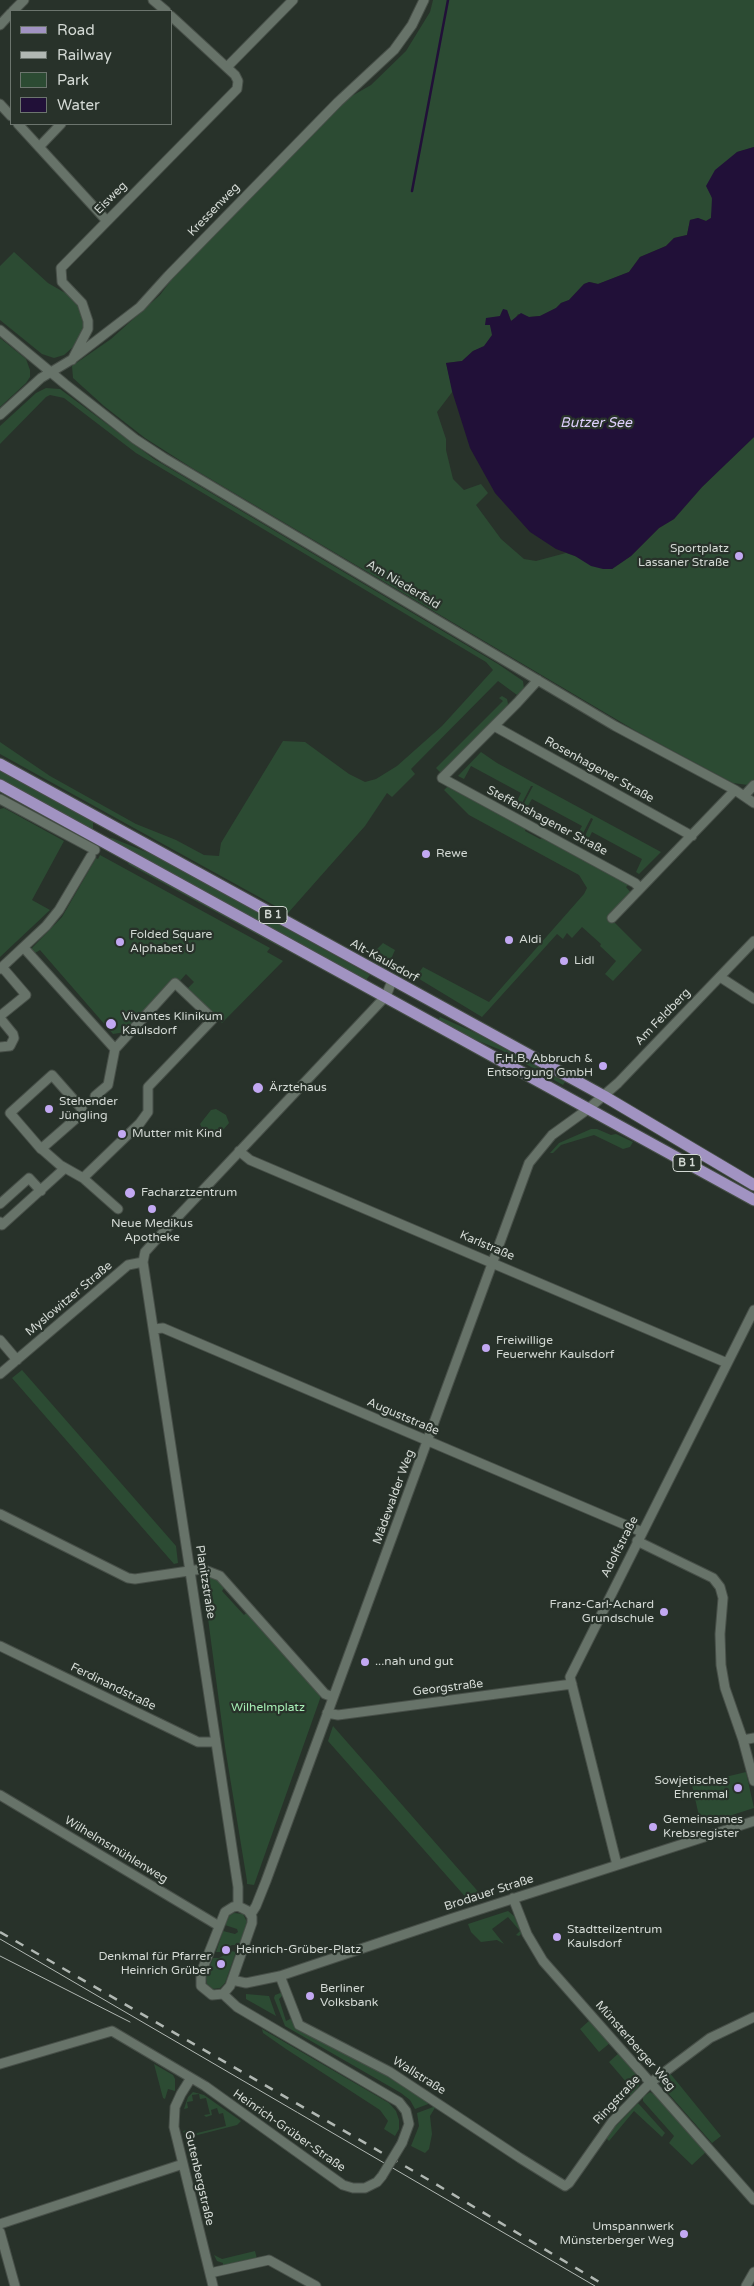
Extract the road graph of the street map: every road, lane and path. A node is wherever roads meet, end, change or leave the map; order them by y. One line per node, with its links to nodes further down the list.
1 (24, 0): 5 (street)
2 (153, 0): 6 (street)
3 (293, 0): 10 (street)
4 (424, 0): 18 (street, Kressenweg)
5 (14, 10)
6 (165, 10)
7 (10, 14): 9 (street)
8 (172, 17): 10 (street)
9 (0, 25)
10 (227, 67): 16 (street, Eisweg)
11 (0, 104): 12 (street)
12 (10, 115)
13 (19, 125): 15 (street)
14 (60, 125): 15 (street)
15 (39, 147): 16 (street)
16 (106, 220): 18 (street, Eisweg)
17 (0, 330): 19 (street, Am Niederfeld)
18 (72, 360): 19 (street, Kressenweg)
19 (50, 372): 20 (street, Kressenweg); 21 (street, Am Niederfeld)
20 (0, 415)
21 (538, 680): 22 (street); 26 (street, Am Niederfeld)
22 (494, 726): 30 (street, Rosenhagener Straße); 31 (street, Steffenshagener Straße)
23 (0, 764): 37 (main road, Alt-Kaulsdorf / B 1)
24 (754, 785): 27 (street)
25 (0, 786): 38 (main road, B 1)
26 (734, 790): 27 (street, Am Niederfeld); 30 (street)
27 (744, 796): 29 (street, Am Niederfeld)
28 (0, 799): 34 (street)
29 (754, 803)
30 (692, 836): 31 (street)
31 (640, 888): 32 (street)
32 (612, 918)
33 (754, 941): 36 (street, Am Feldberg)
34 (24, 948): 35 (street); 42 (street)
35 (1, 968): 40 (street)
36 (720, 976): 39 (street); 43 (street, Am Feldberg)
37 (392, 981): 38 (street); 43 (main road, Alt-Kaulsdorf / B 1)
38 (386, 996): 44 (main road, B 1); 47 (street)
39 (754, 999)
40 (0, 1017): 41 (street)
41 (0, 1047)
42 (115, 1050): 45 (street); 49 (street)
43 (604, 1096): 44 (street, Am Feldberg); 50 (main road, Alt-Kaulsdorf / B 1)
44 (588, 1108): 52 (main road, B 1); 57 (street, Mädewalder Weg)
45 (82, 1109): 46 (street); 46 (street)
46 (42, 1149): 48 (street)
47 (239, 1151): 56 (street); 57 (street, Karlstraße)
48 (66, 1168): 49 (street); 51 (street)
49 (83, 1178): 54 (street)
50 (754, 1185)
51 (40, 1191): 53 (street); 55 (street)
52 (754, 1200)
53 (0, 1204)
54 (118, 1209)
55 (0, 1222)
56 (143, 1262): 59 (street, Planitzstraße); 61 (street, Myslowitzer Straße)
57 (492, 1262): 62 (street, Karlstraße); 64 (street, Mädewalder Weg)
58 (754, 1310): 62 (street, Adolfstraße)
59 (154, 1329): 64 (street, Auguststraße); 67 (street, Planitzstraße)
60 (0, 1340): 61 (street)
61 (17, 1360): 63 (street, Myslowitzer Straße)
62 (727, 1362): 66 (street, Adolfstraße)
63 (0, 1374)
64 (428, 1441): 66 (street, Auguststraße); 70 (street, Mädewalder Weg)
65 (0, 1514): 67 (street)
66 (640, 1537): 69 (street, Adolfstraße); 73 (street, Auguststraße)
67 (190, 1570): 70 (street); 74 (street, Planitzstraße)
68 (0, 1646): 74 (street, Ferdinandstraße)
69 (572, 1684): 71 (street, Georgstraße); 78 (street, Adolfstraße)
70 (333, 1697): 71 (street, Mädewalder Weg)
71 (327, 1713): 81 (street, Mädewalder Weg)
72 (754, 1738): 73 (street)
73 (743, 1740): 75 (street, Auguststraße)
74 (216, 1742): 80 (street, Planitzstraße)
75 (754, 1781)
76 (0, 1795): 82 (street, Wilhelmsmühlenweg)
77 (754, 1821): 78 (street, Brodauer Straße)
78 (617, 1865): 79 (street, Brodauer Straße)
79 (513, 1898): 83 (street, Brodauer Straße); 89 (street, Münsterberger Weg)
80 (238, 1906): 81 (street); 82 (street)
81 (250, 1914): 84 (street)
82 (219, 1926): 85 (street)
83 (280, 1976): 84 (street, Brodauer Straße); 91 (street, Wallstraße)
84 (232, 1980): 85 (street)
85 (223, 1994): 88 (street, Heinrich-Grüber-Straße, bridge)
86 (754, 2017): 89 (street, Ringstraße)
87 (0, 2064): 88 (street, Heinrich-Grüber-Straße)
88 (191, 2078): 90 (street, Gutenbergstraße)
89 (650, 2083): 91 (street, Ringstraße); 92 (street, Münsterberger Weg)
90 (182, 2164): 93 (street); 96 (street, Gutenbergstraße)
91 (565, 2186)
92 (754, 2200)
93 (0, 2224)
94 (0, 2232): 97 (street)
95 (754, 2272): 100 (street)
96 (210, 2273): 98 (street, Gutenbergstraße); 99 (street)
97 (15, 2286)
98 (214, 2286)
99 (316, 2286)
100 (746, 2286)

